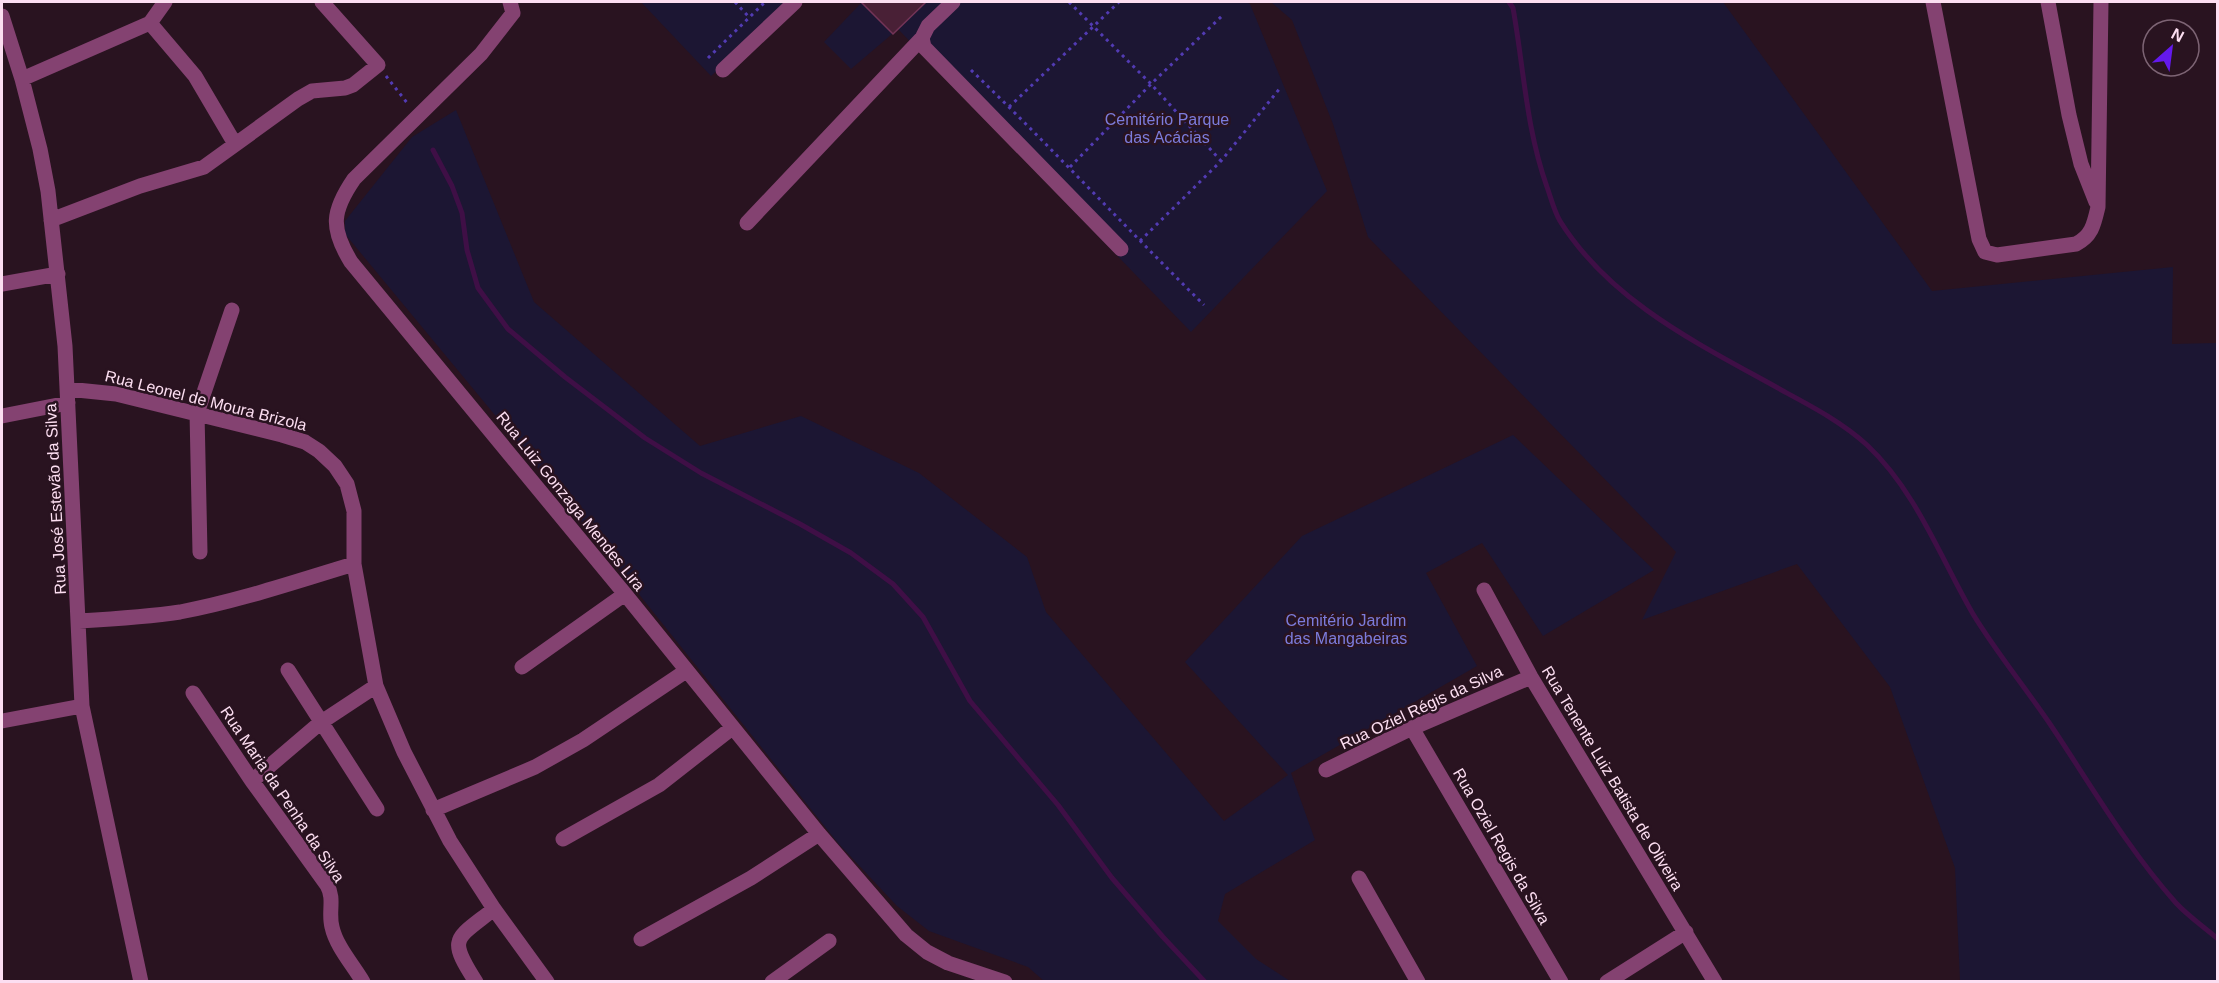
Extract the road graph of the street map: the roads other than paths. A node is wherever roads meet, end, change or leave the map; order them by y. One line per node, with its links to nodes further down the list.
1 (165, 2): 10 (street)
2 (322, 2): 14 (street)
3 (795, 2): 12 (street)
4 (953, 2): 11 (street)
5 (1933, 2): 15 (street)
6 (2048, 2): 15 (street)
7 (2101, 2): 15 (street)
8 (515, 5): 28 (street, Rua Luiz Gonzaga Mendes Lira)
9 (2, 16): 13 (street, Rua José Estevão da Silva)
10 (150, 23): 13 (street); 14 (street)
11 (922, 38): 17 (street); 18 (street)
12 (723, 70)
13 (22, 79): 16 (street, Rua José Estevão da Silva)
14 (235, 144): 16 (street)
15 (2098, 207)
16 (51, 220): 19 (street, Rua José Estevão da Silva)
17 (747, 223)
18 (1121, 249)
19 (58, 274): 20 (street); 22 (street, Rua José Estevão da Silva)
20 (2, 284)
21 (232, 310): 23 (street)
22 (68, 396): 23 (street, Rua Leonel de Moura Brizola); 24 (street, Rua Leonel de Moura Brizola); 29 (street, Rua José Estevão da Silva)
23 (198, 413): 25 (street); 26 (street, Rua Leonel de Moura Brizola)
24 (2, 416)
25 (200, 552)
26 (354, 564): 29 (street); 34 (street, Rua Leonel de Moura Brizola)
27 (1484, 591): 33 (street, Rua Tenente Luiz Batista de Oliveira)
28 (625, 594): 30 (street); 32 (street, Rua Luiz Gonzaga Mendes Lira)
29 (79, 621): 36 (street, Rua José Estevão da Silva)
30 (522, 667)
31 (288, 670): 38 (street)
32 (686, 671): 39 (street, Rua Luiz Gonzaga Mendes Lira); 44 (street)
33 (1531, 676): 40 (street, Rua Oziel Régis da Silva); 49 (street, Rua Tenente Luiz Batista de Oliveira)
34 (376, 686): 38 (street); 44 (street, Rua Leonel de Moura Brizola)
35 (193, 693): 42 (street, Rua Maria da Penha da Silva)
36 (82, 706): 37 (street); 52 (street, Rua José Estevão da Silva)
37 (2, 722)
38 (320, 723): 42 (street); 43 (street)
39 (732, 728): 45 (street, Rua Luiz Gonzaga Mendes Lira); 46 (street)
40 (1412, 728): 41 (street, Rua Oziel Régis da Silva); 59 (street, Rua Oziel Regis da Silva)
41 (1326, 770)
42 (252, 781): 53 (street, Rua Maria da Penha da Silva)
43 (376, 808)
44 (433, 810): 48 (street, Rua Leonel de Moura Brizola)
45 (819, 834): 50 (street); 57 (street, Rua Luiz Gonzaga Mendes Lira)
46 (563, 839)
47 (1359, 878): 58 (street)
48 (494, 909): 54 (street); 55 (street, Rua Leonel de Moura Brizola)
49 (1686, 932): 60 (street); 61 (street, Rua Tenente Luiz Batista de Oliveira)
50 (641, 939)
51 (829, 941): 56 (street)
52 (141, 981)
53 (363, 981)
54 (476, 981)
55 (547, 981)
56 (772, 981)
57 (1005, 981)
58 (1418, 981)
59 (1561, 981)
60 (1607, 981)
61 (1716, 981)

